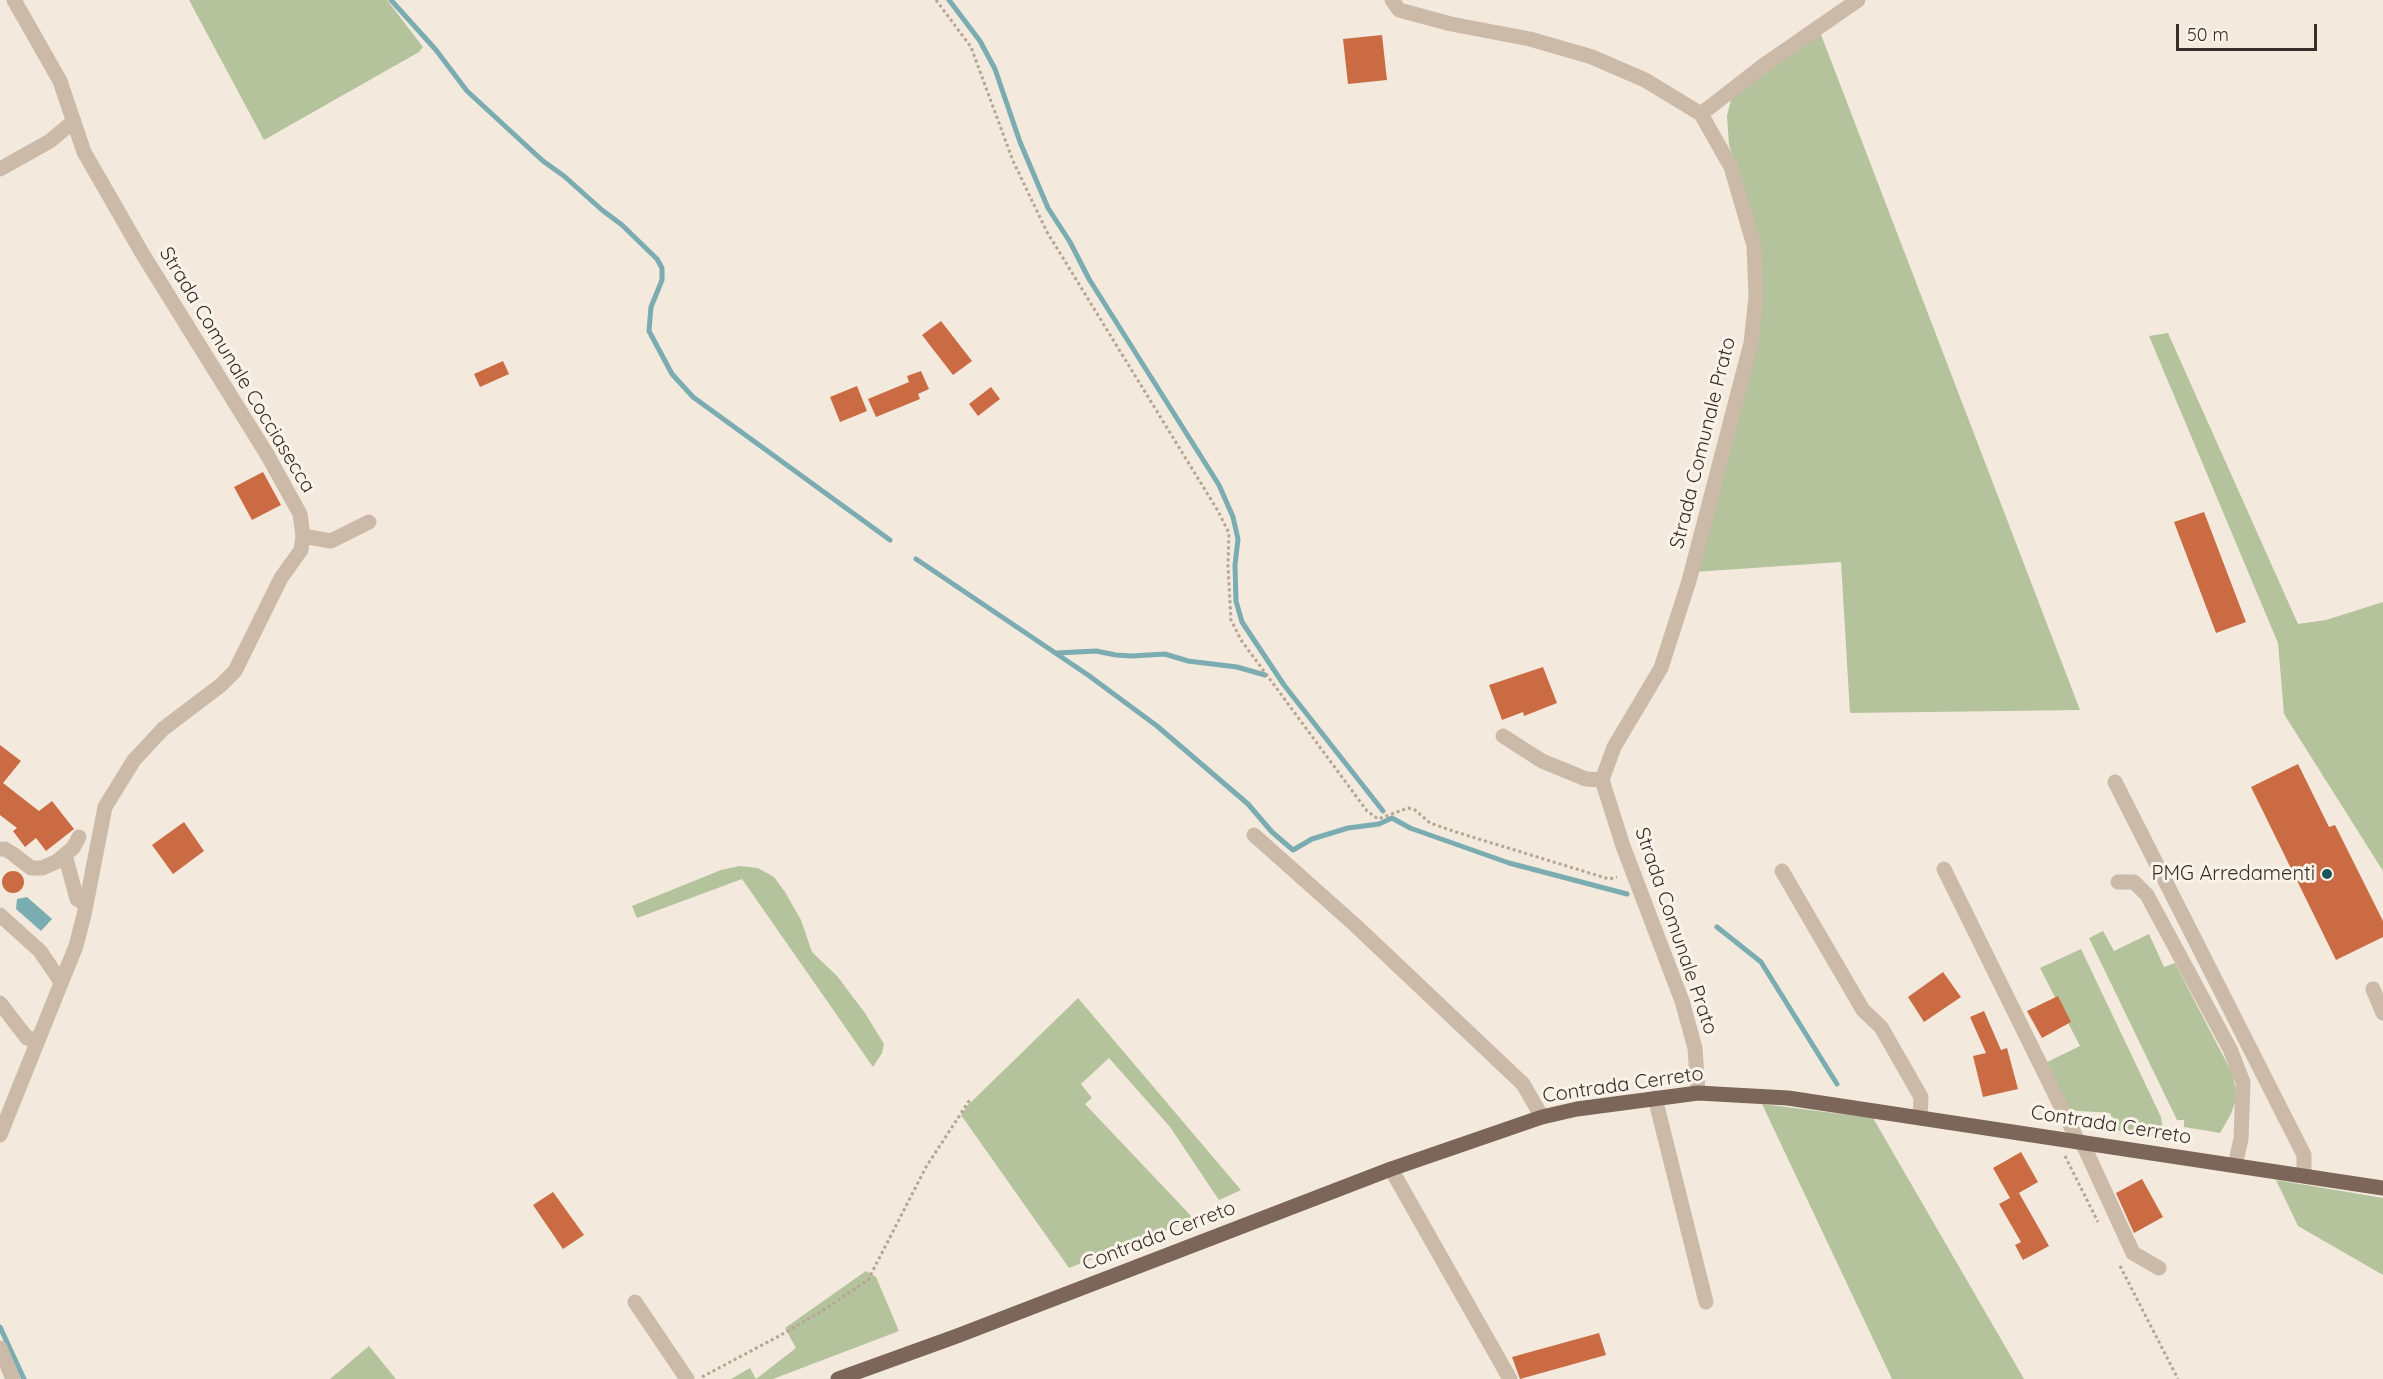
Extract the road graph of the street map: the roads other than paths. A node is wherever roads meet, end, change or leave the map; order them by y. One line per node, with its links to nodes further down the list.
1 (14, 0): 5 (street, Strada Comunale Cocciasecca)
2 (1392, 0): 4 (street, Strada Comunale Prato)
3 (1858, 0): 4 (street)
4 (1701, 114): 10 (street, Strada Comunale Prato)
5 (74, 121): 6 (street); 8 (street, Strada Comunale Cocciasecca)
6 (0, 169)
7 (369, 522): 8 (street)
8 (303, 536): 19 (street)
9 (1503, 736): 10 (street)
10 (1602, 780): 26 (street, Strada Comunale Prato)
11 (2115, 782): 34 (street)
12 (1254, 835): 28 (street)
13 (79, 837): 15 (street)
14 (0, 849): 15 (street)
15 (65, 855): 19 (street)
16 (1944, 869): 31 (street)
17 (1782, 871): 29 (street)
18 (2118, 882): 32 (street)
19 (86, 904): 21 (street)
20 (0, 915): 21 (street)
21 (62, 982): 25 (street)
22 (2373, 989): 24 (street)
23 (0, 1004): 25 (street)
24 (2383, 1013)
25 (38, 1040): 30 (street)
26 (1698, 1093): 27 (main road, Contrada Cerreto); 29 (main road, Contrada Cerreto)
27 (1655, 1098): 28 (main road, Contrada Cerreto); 38 (street)
28 (1542, 1117): 33 (main road, Contrada Cerreto)
29 (1920, 1118): 31 (main road, Contrada Cerreto)
30 (0, 1135)
31 (2080, 1142): 32 (main road, Contrada Cerreto); 36 (street)
32 (2235, 1166): 34 (main road, Contrada Cerreto)
33 (1391, 1169): 42 (main road, Contrada Cerreto); 43 (street)
34 (2304, 1176): 35 (main road, Contrada Cerreto)
35 (2383, 1188)
36 (2158, 1268)
37 (635, 1302): 41 (street)
38 (1706, 1302)
39 (0, 1348): 40 (street)
40 (14, 1379)
41 (687, 1379)
42 (838, 1379)
43 (1510, 1379)

